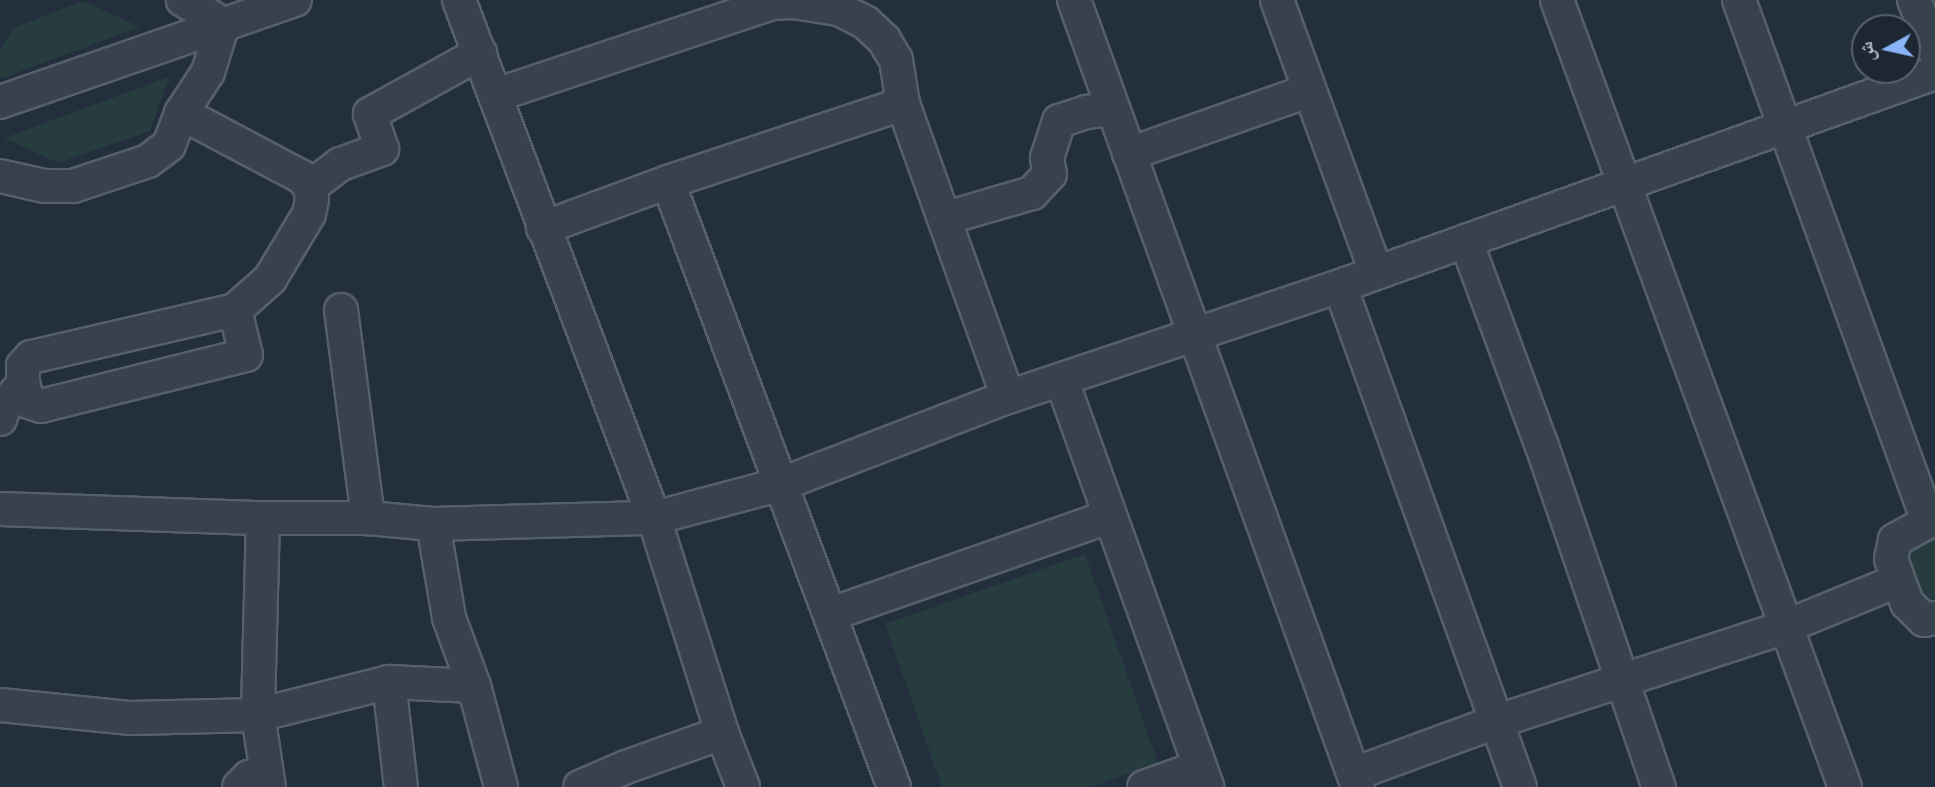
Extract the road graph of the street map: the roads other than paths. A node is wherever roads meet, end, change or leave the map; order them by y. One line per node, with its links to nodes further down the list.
1 (183, 0): 9 (street)
2 (295, 0): 9 (street)
3 (459, 0): 10 (street)
4 (1074, 0): 17 (street)
5 (1277, 0): 13 (street)
6 (1557, 0): 23 (street)
7 (1739, 0): 19 (street)
8 (1914, 0): 11 (street)
9 (223, 24): 15 (street); 18 (street)
10 (480, 52): 14 (street); 24 (street)
11 (1935, 52)
12 (1935, 74): 19 (street)
13 (1308, 91): 20 (street); 28 (street)
14 (496, 95): 16 (street); 26 (street)
15 (0, 102)
16 (903, 104): 22 (street); 25 (street)
17 (1112, 109): 20 (street); 25 (street)
18 (181, 113): 21 (street); 24 (street)
19 (1785, 128): 23 (street); 43 (street)
20 (1129, 154): 32 (street)
21 (0, 176)
22 (668, 182): 26 (street); 37 (street)
23 (1623, 184): 27 (street); 48 (street)
24 (310, 187): 30 (street)
25 (946, 218): 35 (street)
26 (543, 228): 42 (street)
27 (1466, 240): 28 (street); 49 (street)
28 (1376, 272): 29 (street)
29 (1340, 286): 32 (street); 54 (street)
30 (235, 310): 34 (street); 34 (street)
31 (341, 310): 41 (street)
32 (1193, 335): 33 (street); 57 (street)
33 (1062, 381): 35 (street); 39 (street)
34 (23, 384): 36 (street)
35 (1007, 397): 37 (street)
36 (0, 419)
37 (782, 484): 42 (street); 46 (street)
38 (0, 509): 40 (street)
39 (1108, 517): 46 (street); 56 (street)
40 (263, 518): 41 (street); 53 (street)
41 (368, 518): 44 (street)
42 (653, 519): 44 (street); 55 (street)
43 (1931, 520): 45 (street)
44 (433, 523): 51 (street)
45 (1897, 581): 47 (street); 48 (street)
46 (831, 614): 63 (street)
47 (1935, 618)
48 (1785, 627): 49 (street); 67 (street)
49 (1620, 681): 54 (street); 66 (street)
50 (389, 682): 51 (street); 53 (street); 59 (street)
51 (474, 686): 60 (street)
52 (0, 705): 53 (street)
53 (258, 715): 58 (street)
54 (1498, 721): 57 (street); 65 (street)
55 (722, 733): 61 (street); 62 (street)
56 (1203, 777): 64 (street)
57 (1356, 781)
58 (258, 783)
59 (401, 787)
60 (501, 787)
61 (580, 787)
62 (743, 787)
63 (894, 787)
64 (1144, 787)
65 (1520, 787)
66 (1659, 787)
67 (1845, 787)

